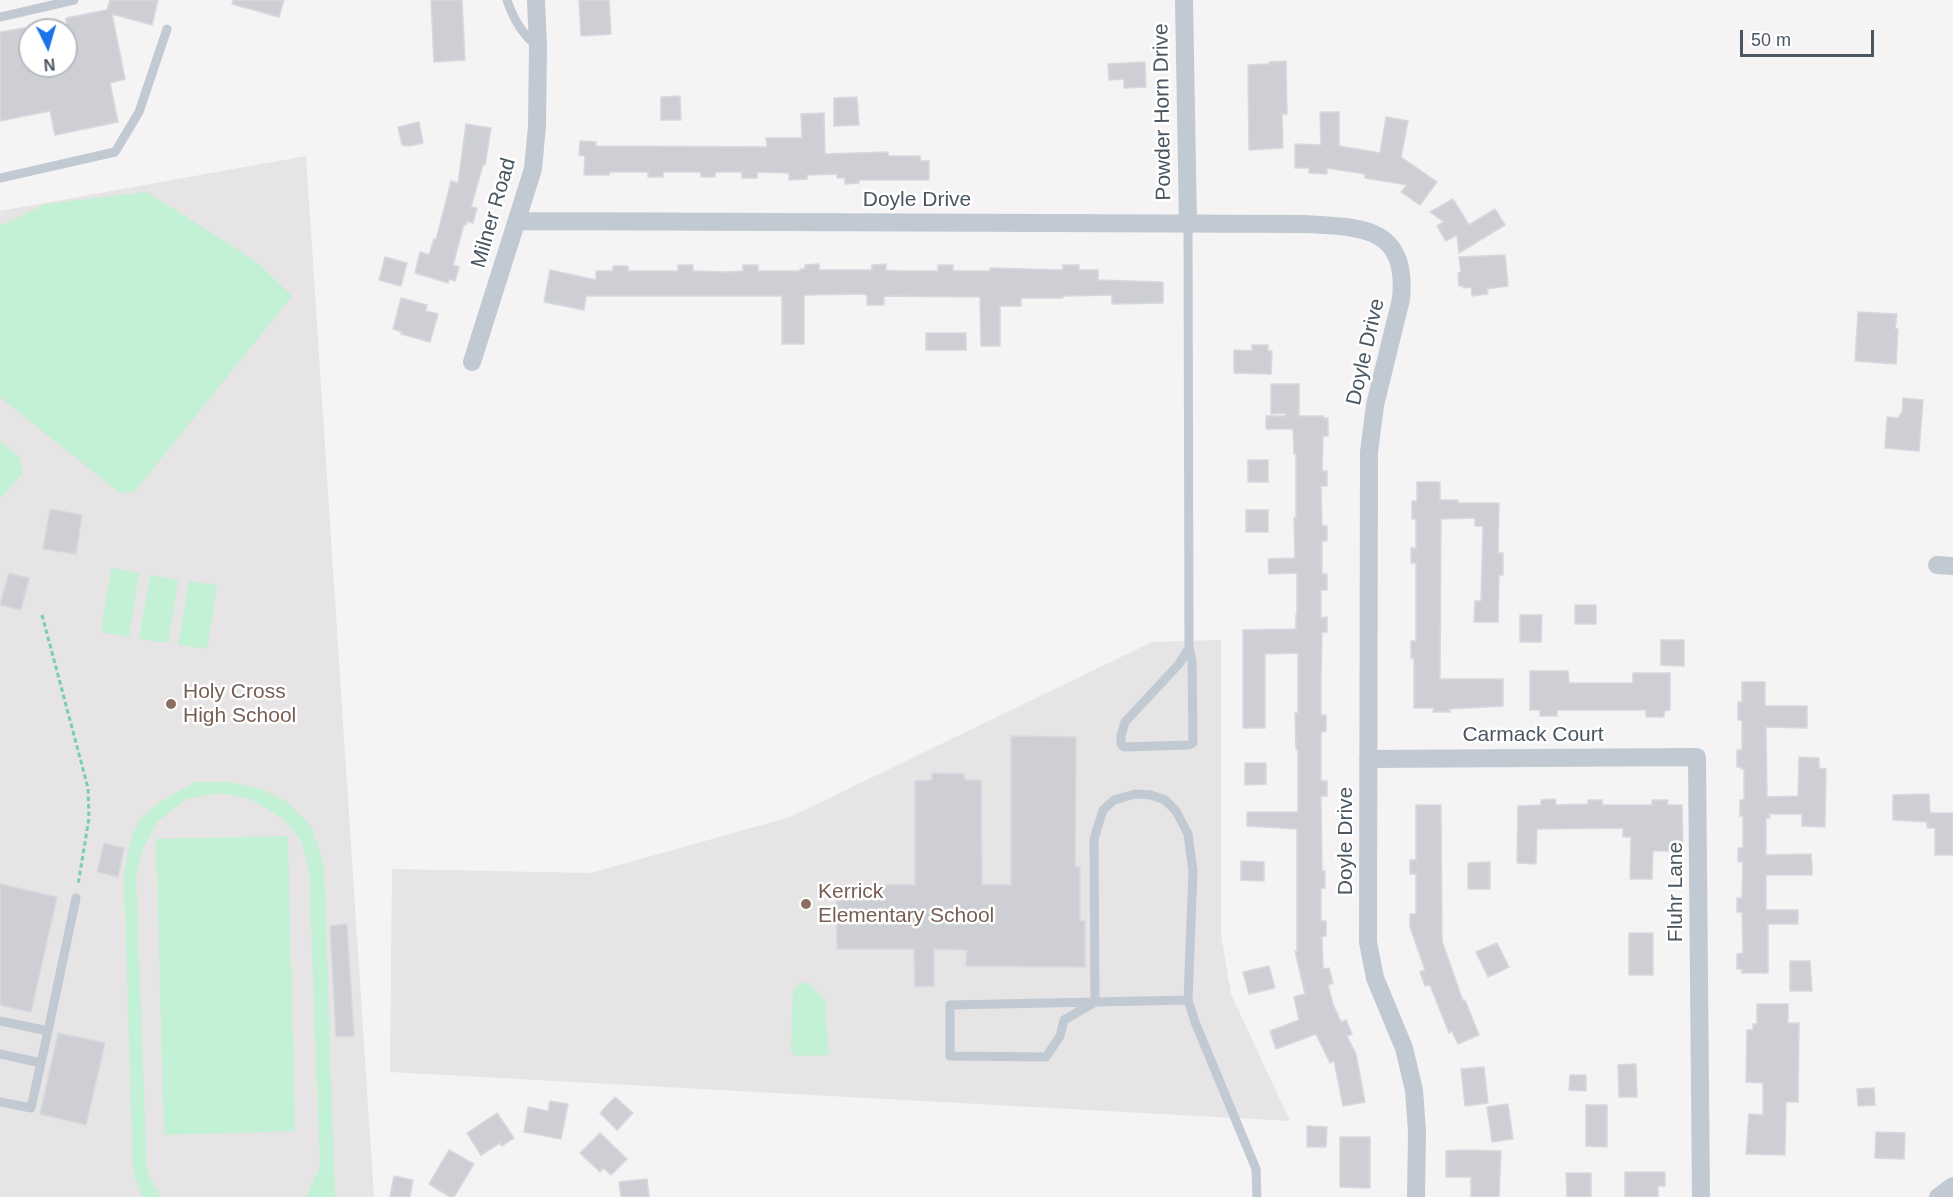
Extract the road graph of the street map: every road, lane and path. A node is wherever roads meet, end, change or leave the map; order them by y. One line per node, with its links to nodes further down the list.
1 (74, 0): 5 (lane)
2 (507, 0): 7 (lane)
3 (536, 0): 7 (street, Milner Road)
4 (1184, 0): 10 (street, Powder Horn Drive)
5 (0, 17)
6 (167, 29): 8 (lane)
7 (538, 46): 9 (street, Milner Road)
8 (0, 178)
9 (517, 221): 10 (street, Doyle Drive); 11 (street, Milner Road)
10 (1188, 223): 13 (lane); 15 (street, Doyle Drive)
11 (472, 362)
12 (42, 615): 16 (path)
13 (1189, 648): 13 (lane)
14 (1697, 757): 15 (street, Carmack Court); 27 (street, Fluhr Lane)
15 (1368, 759): 26 (street, Doyle Drive)
16 (76, 898): 20 (lane)
17 (1188, 1000): 18 (lane); 18 (lane); 25 (lane)
18 (1095, 1002): 18 (lane)
19 (0, 1020): 20 (lane)
20 (48, 1031): 22 (lane)
21 (0, 1054): 22 (lane)
22 (41, 1062): 23 (lane)
23 (0, 1102)
24 (1953, 1186): 28 (street)
25 (1257, 1197)
26 (1416, 1197)
27 (1701, 1197)
28 (1938, 1197)

